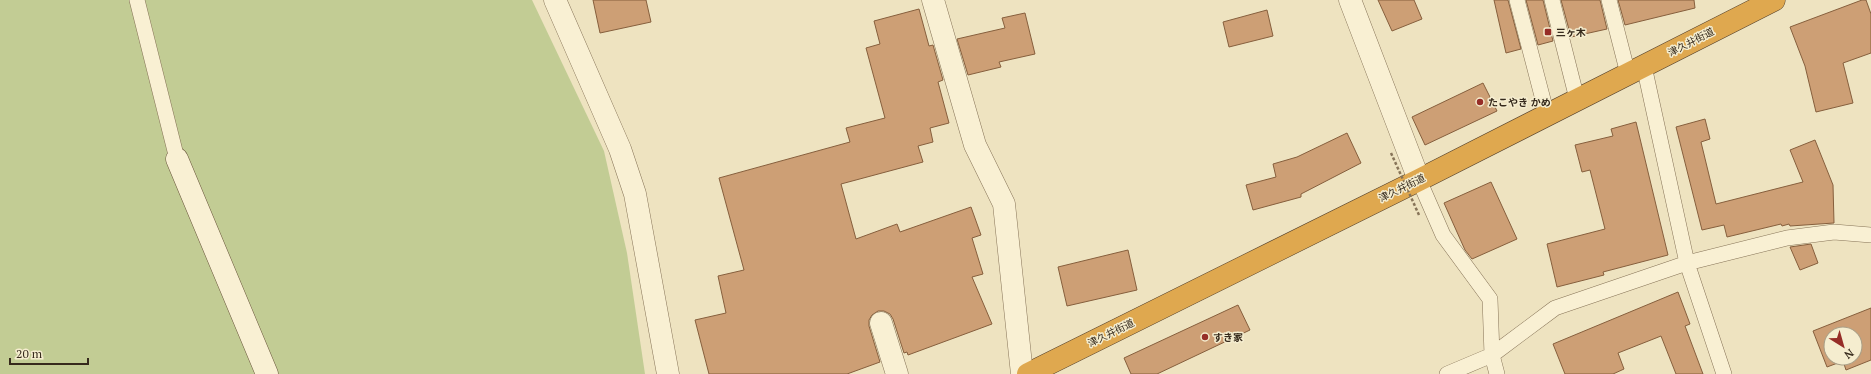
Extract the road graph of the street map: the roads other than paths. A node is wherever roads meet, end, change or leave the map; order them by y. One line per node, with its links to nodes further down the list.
1 (136, 0): 12 (lane)
2 (555, 0): 19 (street)
3 (933, 0): 21 (street)
4 (1350, 0): 13 (street)
5 (1517, 0): 11 (lane)
6 (1552, 0): 10 (lane)
7 (1609, 0): 9 (lane)
8 (1774, 0): 9 (highway, 津久井街道)
9 (1636, 70): 10 (highway, 津久井街道); 15 (lane)
10 (1578, 100): 11 (highway, 津久井街道)
11 (1547, 115): 13 (highway, 津久井街道)
12 (177, 160): 18 (street)
13 (1419, 180): 17 (lane); 22 (highway, 津久井街道)
14 (1871, 235): 15 (lane)
15 (1687, 263): 17 (lane); 25 (lane)
16 (881, 322): 20 (street)
17 (1492, 355): 23 (lane); 24 (lane)
18 (267, 374)
19 (668, 374)
20 (897, 374)
21 (1022, 374)
22 (1028, 374)
23 (1447, 374)
24 (1497, 374)
25 (1724, 374)

